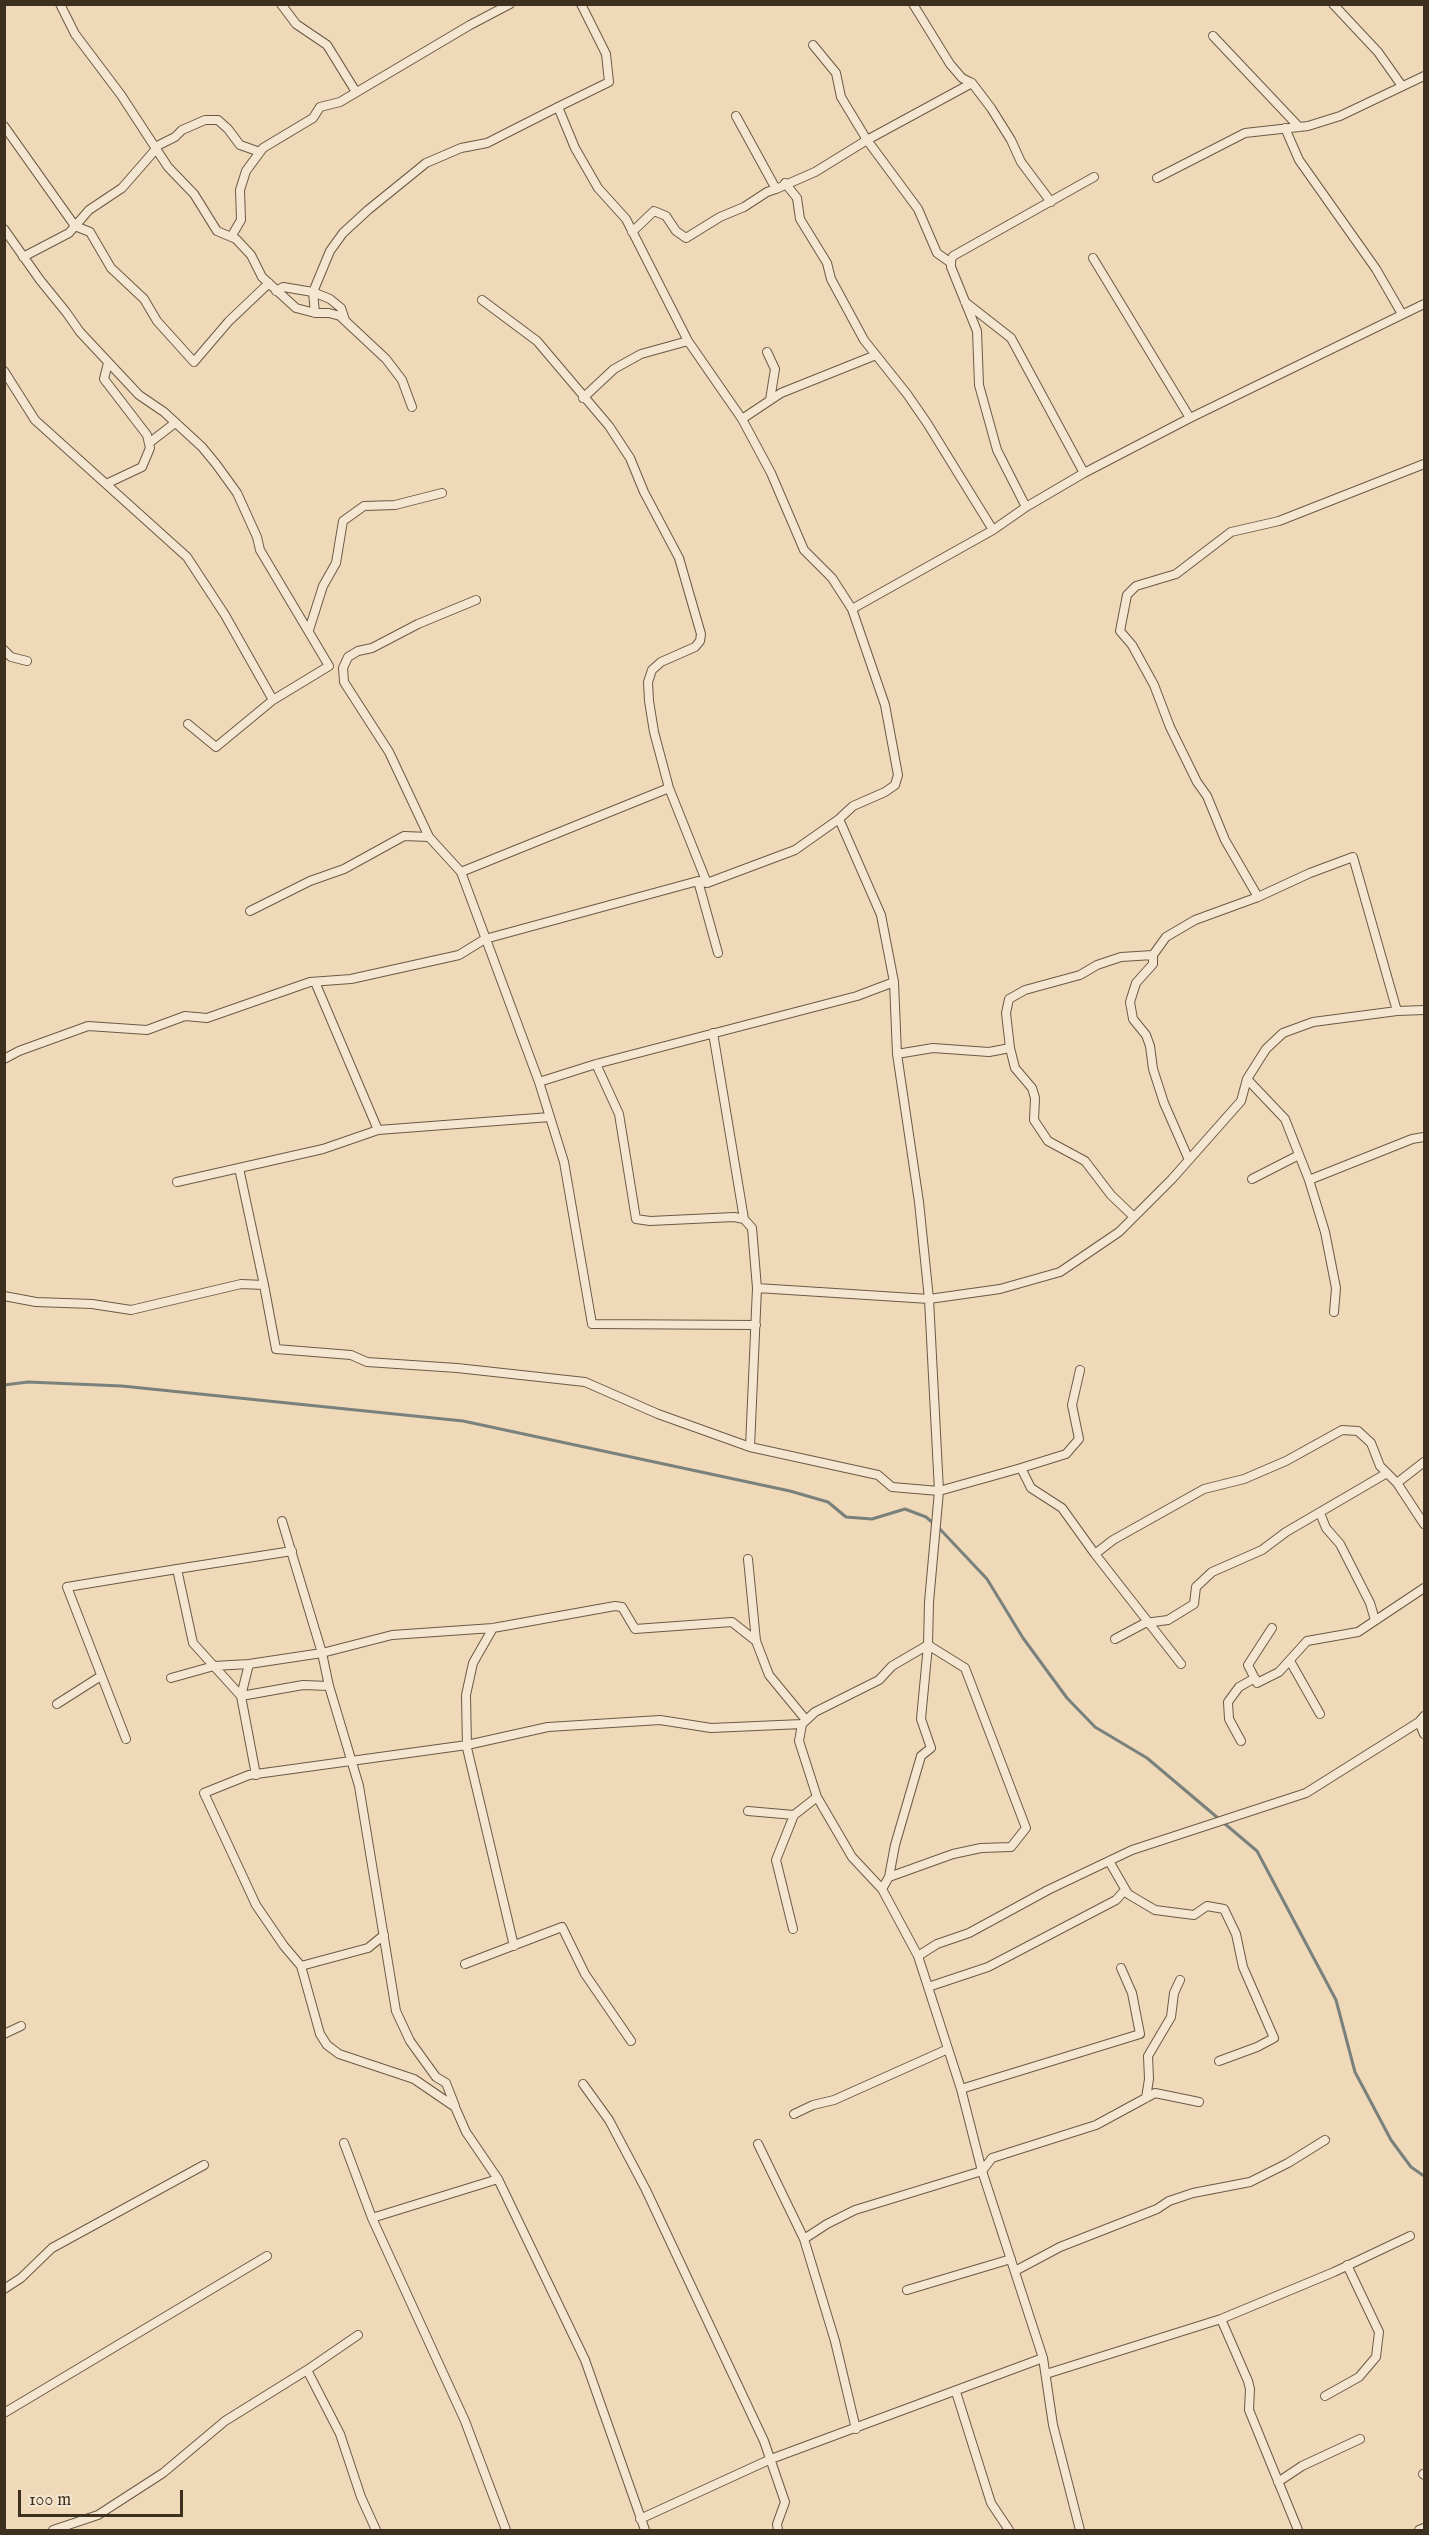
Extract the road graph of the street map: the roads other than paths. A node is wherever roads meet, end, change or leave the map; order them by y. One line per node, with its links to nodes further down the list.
1 (60, 4): 19 (street)
2 (281, 4): 12 (street)
3 (510, 4): 12 (street)
4 (581, 4): 13 (street)
5 (913, 4): 10 (street)
6 (1333, 4): 11 (street)
7 (1213, 36): 16 (street)
8 (813, 45): 18 (street)
9 (1425, 76): 11 (street)
10 (972, 83): 18 (street); 25 (street)
11 (1402, 86): 16 (street)
12 (356, 92): 20 (street)
13 (558, 107): 28 (street); 35 (street)
14 (736, 116): 24 (street)
15 (4, 126): 26 (street)
16 (1299, 127): 17 (street)
17 (1285, 128): 22 (street); 40 (street)
18 (867, 140): 23 (street); 32 (street)
19 (155, 148): 20 (street); 26 (street); 29 (street)
20 (260, 152): 29 (street)
21 (1094, 177): 25 (street)
22 (1157, 178)
23 (786, 183): 24 (street); 44 (street)
24 (776, 189): 28 (street)
25 (1051, 202): 32 (street)
26 (75, 226): 30 (street); 33 (street)
27 (4, 229): 30 (street)
28 (632, 232): 42 (street)
29 (231, 237): 33 (street)
30 (23, 257): 45 (street)
31 (1093, 258): 52 (street)
32 (951, 263): 37 (street)
33 (269, 283): 34 (street)
34 (276, 291): 35 (street); 39 (street)
35 (313, 292): 39 (street); 41 (street)
36 (482, 300): 48 (street)
37 (965, 302): 57 (street); 60 (street)
38 (1425, 304): 40 (street)
39 (315, 314): 41 (street)
40 (1402, 314): 52 (street)
41 (345, 320): 51 (street)
42 (688, 341): 48 (street); 53 (street)
43 (767, 352): 49 (street)
44 (876, 355): 49 (street); 61 (street)
45 (108, 363): 47 (street); 50 (street)
46 (4, 371): 58 (street)
47 (139, 396): 50 (street); 54 (street)
48 (583, 398): 71 (street)
49 (770, 400): 53 (street)
50 (128, 408): 55 (street)
51 (412, 408)
52 (1190, 418): 57 (street)
53 (742, 419): 63 (street)
54 (175, 423): 55 (street); 64 (street)
55 (149, 443): 58 (street)
56 (1425, 464): 77 (street)
57 (1084, 473): 60 (street)
58 (106, 484): 69 (street)
59 (442, 493): 64 (street)
60 (1026, 507): 61 (street)
61 (993, 530): 63 (street)
62 (476, 600): 68 (street)
63 (852, 609): 72 (street)
64 (309, 630): 67 (street)
65 (4, 650): 66 (street)
66 (27, 661)
67 (329, 666): 68 (street); 69 (street)
68 (343, 668): 73 (street)
69 (273, 700): 70 (street)
70 (188, 724)
71 (669, 789): 74 (street); 76 (street)
72 (839, 819): 76 (street); 83 (street)
73 (429, 837): 74 (street); 78 (street)
74 (461, 872): 79 (street)
75 (698, 881): 76 (street); 79 (street); 80 (street)
76 (707, 884)
77 (1258, 897): 81 (street); 85 (street)
78 (250, 911)
79 (485, 939): 82 (street); 92 (street)
80 (718, 953)
81 (1153, 955): 87 (street); 97 (street)
82 (315, 982): 89 (street); 94 (street)
83 (894, 982): 86 (street); 88 (street)
84 (1425, 1010): 85 (street)
85 (1397, 1011): 91 (street)
86 (713, 1033): 90 (street); 103 (street)
87 (1010, 1048): 88 (street); 102 (street)
88 (897, 1054): 107 (street)
89 (4, 1059)
90 (596, 1064): 92 (street); 103 (street)
91 (1247, 1079): 96 (street); 97 (street)
92 (539, 1082): 93 (street)
93 (550, 1117): 94 (street); 109 (street)
94 (378, 1130): 98 (street)
95 (1425, 1137): 100 (street)
96 (1299, 1155): 99 (street); 100 (street)
97 (1189, 1160): 102 (street)
98 (239, 1168): 101 (street); 104 (street)
99 (1252, 1179)
100 (1309, 1180): 108 (street)
101 (177, 1182)
102 (1134, 1217): 107 (street)
103 (744, 1219): 105 (street)
104 (264, 1285): 106 (street); 111 (street)
105 (758, 1288): 107 (street); 109 (street)
106 (4, 1296)
107 (929, 1299): 116 (street)
108 (1334, 1312)
109 (756, 1325): 111 (street)
110 (1080, 1370): 113 (street)
111 (750, 1448): 116 (street)
112 (1425, 1462): 115 (street)
113 (1021, 1468): 116 (street); 121 (street)
114 (1387, 1473): 115 (street); 117 (street); 121 (street)
115 (1397, 1483): 119 (street)
116 (939, 1491): 131 (street)
117 (1320, 1513): 125 (street); 126 (street)
118 (282, 1521): 120 (street)
119 (1425, 1524)
120 (292, 1551): 123 (street); 132 (street)
121 (1095, 1554): 126 (street)
122 (748, 1559): 130 (street)
123 (177, 1569): 136 (street); 137 (street)
124 (1425, 1588): 125 (street)
125 (1375, 1620): 133 (street)
126 (1150, 1622): 129 (street); 135 (street)
127 (493, 1628): 130 (street); 132 (street); 149 (street)
128 (1272, 1628): 139 (street)
129 (1115, 1639)
130 (756, 1641): 145 (street)
131 (928, 1645): 145 (street); 156 (street); 156 (street)
132 (322, 1653): 134 (street); 140 (street)
133 (1290, 1660): 139 (street); 143 (street)
134 (249, 1664): 136 (street); 141 (street)
135 (1181, 1664)
136 (214, 1666): 138 (street); 141 (street)
137 (101, 1676): 142 (street); 147 (street)
138 (171, 1678)
139 (1255, 1678): 148 (street)
140 (329, 1686): 141 (street); 150 (street)
141 (241, 1696): 151 (street)
142 (57, 1704)
143 (1320, 1714)
144 (1422, 1719): 146 (street); 155 (street)
145 (804, 1722): 149 (street); 152 (street)
146 (1425, 1734)
147 (126, 1739)
148 (1241, 1742)
149 (467, 1745): 150 (street); 161 (street)
150 (351, 1760): 151 (street); 160 (street)
151 (256, 1775): 166 (street)
152 (817, 1797): 154 (street); 157 (street)
153 (748, 1811): 154 (street)
154 (794, 1815): 159 (street)
155 (1109, 1861): 158 (street); 164 (street)
156 (889, 1877): 157 (street)
157 (882, 1889): 164 (street)
158 (1125, 1890): 169 (street); 174 (street)
159 (793, 1929)
160 (384, 1935): 162 (street); 163 (street)
161 (514, 1946): 165 (street); 172 (street)
162 (368, 1948): 163 (street); 166 (street)
163 (387, 1955): 179 (street)
164 (918, 1956): 169 (street)
165 (465, 1964)
166 (301, 1966): 179 (street)
167 (1121, 1968): 176 (street)
168 (1180, 1980): 177 (street)
169 (927, 1986): 173 (street)
170 (21, 2026): 171 (street)
171 (4, 2034)
172 (631, 2040)
173 (948, 2049): 176 (street); 180 (street)
174 (1219, 2061)
175 (583, 2084): 206 (street)
176 (961, 2089): 185 (street)
177 (1146, 2098): 178 (street); 185 (street)
178 (1199, 2102)
179 (455, 2107): 186 (street)
180 (794, 2114)
181 (1325, 2139): 193 (street)
182 (344, 2143): 187 (street)
183 (758, 2144): 189 (street)
184 (204, 2165): 194 (street)
185 (982, 2171): 189 (street); 191 (street)
186 (498, 2179): 187 (street); 208 (street)
187 (372, 2218): 212 (street)
188 (1410, 2236): 192 (street)
189 (804, 2239): 204 (street)
190 (267, 2256): 203 (street)
191 (1011, 2259): 193 (street); 195 (street)
192 (1347, 2265): 196 (street); 202 (street)
193 (1015, 2271): 198 (street)
194 (4, 2289)
195 (907, 2290)
196 (1221, 2319): 200 (street); 207 (street)
197 (358, 2336): 199 (street)
198 (1043, 2358): 200 (street); 201 (street)
199 (307, 2370): 210 (street); 211 (street)
200 (1046, 2374): 216 (street)
201 (956, 2392): 204 (street); 215 (street)
202 (1325, 2396)
203 (4, 2413)
204 (856, 2429): 206 (street)
205 (1360, 2439): 207 (street)
206 (771, 2459): 208 (street); 214 (street)
207 (1278, 2482): 217 (street)
208 (640, 2518): 213 (street)
209 (1425, 2528): 218 (street)
210 (53, 2530)
211 (376, 2530)
212 (506, 2530)
213 (645, 2530)
214 (778, 2530)
215 (1009, 2530)
216 (1080, 2530)
217 (1298, 2530)
218 (1419, 2530)

